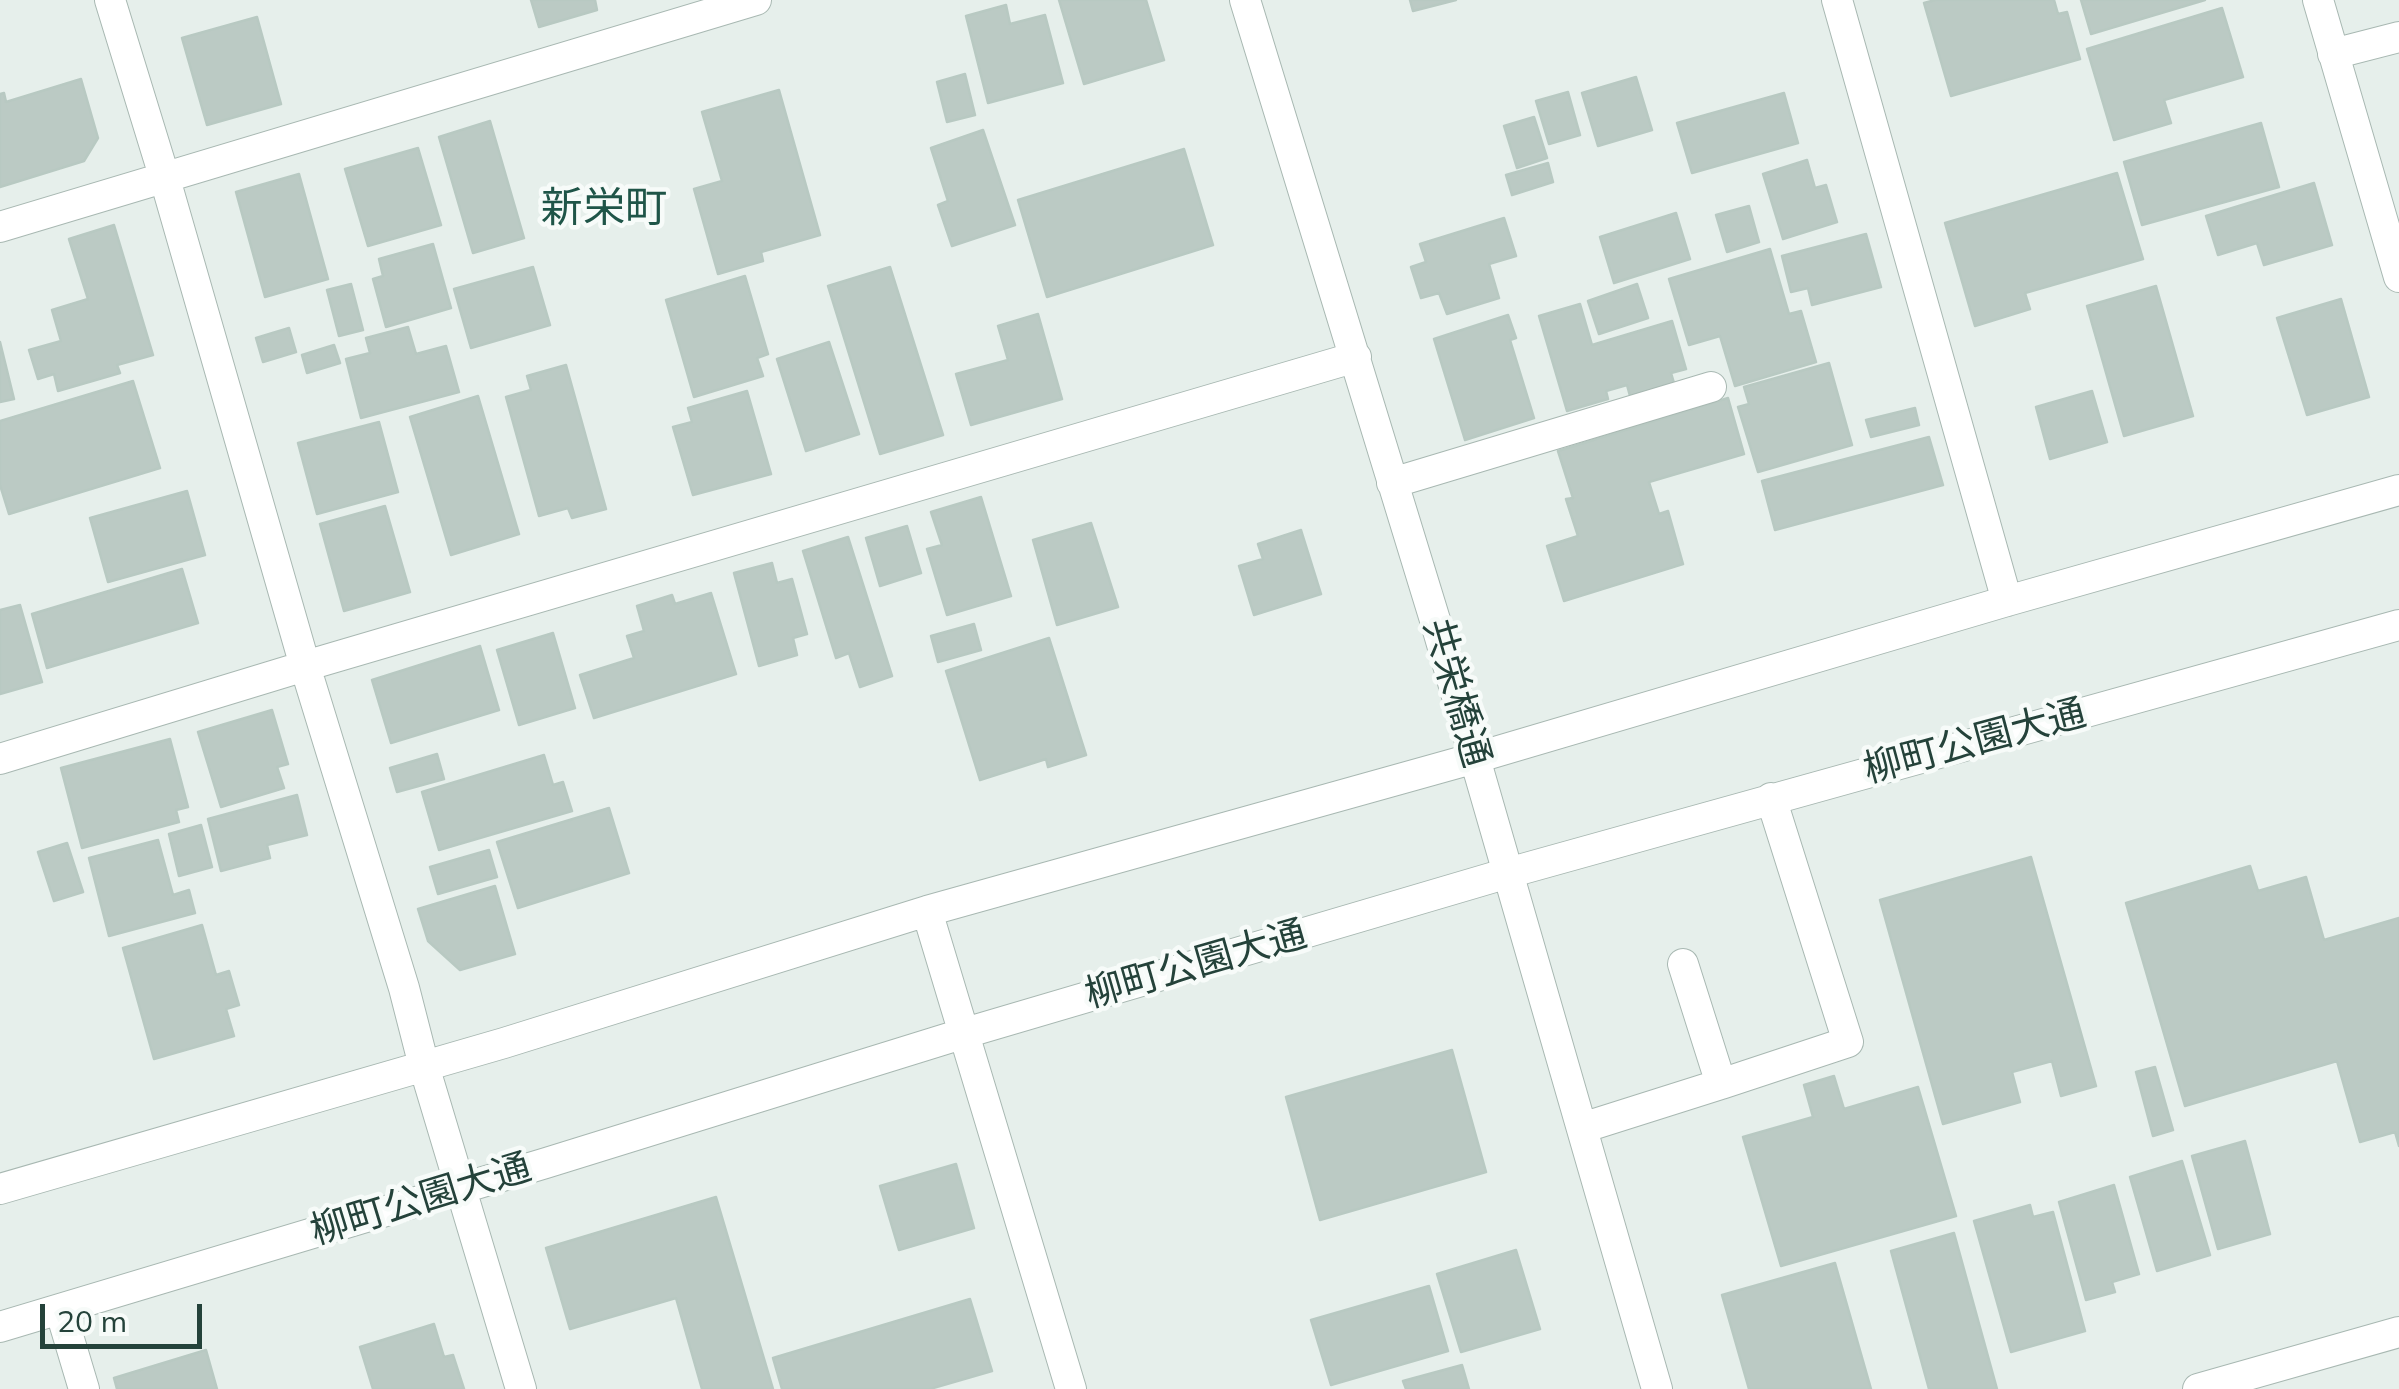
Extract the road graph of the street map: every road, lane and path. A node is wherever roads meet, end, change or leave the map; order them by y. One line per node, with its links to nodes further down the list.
1 (110, 0): 8 (street)
2 (756, 0): 8 (street)
3 (1245, 0): 11 (street, 共栄橋通)
4 (1837, 0): 15 (street)
5 (2318, 0): 7 (street)
6 (2399, 37): 7 (street)
7 (2333, 54): 10 (street)
8 (165, 179): 9 (street); 17 (street)
9 (0, 227)
10 (2399, 277)
11 (1356, 357): 13 (street, 共栄橋通); 17 (street)
12 (1711, 387): 13 (street)
13 (1392, 483): 18 (street, 共栄橋通)
14 (2399, 490): 15 (street)
15 (2007, 600): 18 (street)
16 (2399, 625): 20 (street, 柳町公園大通)
17 (305, 666): 19 (street); 25 (street)
18 (1475, 758): 21 (street, 共栄橋通); 22 (street)
19 (0, 759)
20 (1772, 798): 21 (street, 柳町公園大通); 26 (street)
21 (1508, 873): 24 (street, 柳町公園大通); 27 (street, 共栄橋通)
22 (927, 912): 24 (street); 25 (street)
23 (1683, 964): 26 (street)
24 (965, 1032): 28 (street, 柳町公園大通); 35 (street)
25 (424, 1066): 28 (street); 29 (street)
26 (1720, 1084): 27 (street)
27 (1582, 1128): 36 (street, 共栄橋通)
28 (460, 1188): 30 (street, 柳町公園大通); 34 (street)
29 (0, 1189)
30 (60, 1309): 31 (street, 柳町公園大通); 33 (street)
31 (0, 1326)
32 (2399, 1332): 37 (street)
33 (84, 1389)
34 (521, 1389)
35 (1071, 1389)
36 (1657, 1389)
37 (2198, 1389)

